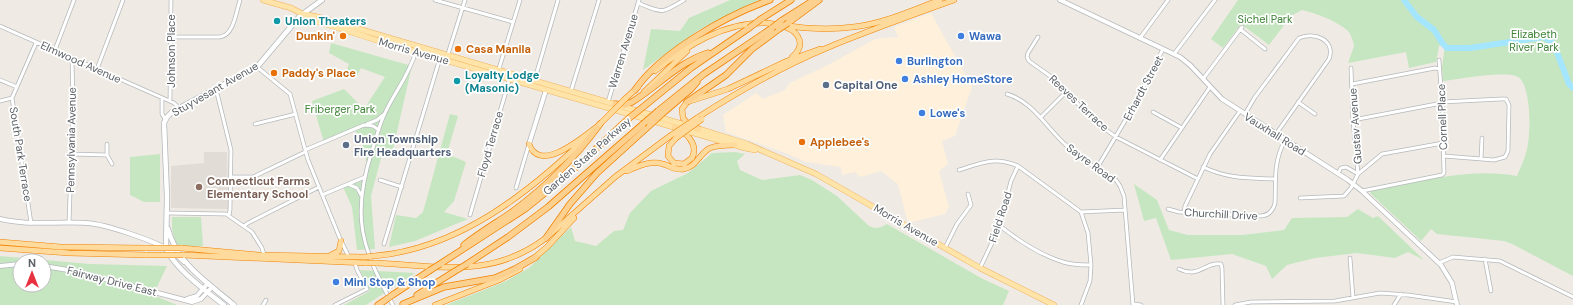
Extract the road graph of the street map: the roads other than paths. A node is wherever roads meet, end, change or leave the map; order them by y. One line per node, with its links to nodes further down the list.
1 (74, 0): 38 (street)
2 (123, 0): 49 (street)
3 (171, 0): 30 (street, Johnson Place)
4 (240, 0): 30 (street)
5 (263, 0): 25 (main road, Morris Avenue)
6 (322, 0): 25 (main road, Stuyvesant Avenue)
7 (435, 0): 24 (street)
8 (465, 0): 24 (street)
9 (520, 0): 26 (street)
10 (558, 0): 55 (street)
11 (599, 0): 62 (street)
12 (684, 0): 23 (street)
13 (770, 0): 61 (highway)
14 (791, 0): 39 (highway, Garden State Parkway, bridge)
15 (814, 0): 87 (highway, Garden State Parkway, bridge)
16 (819, 0): 71 (highway, bridge)
17 (940, 0): 22 (highway)
18 (954, 0): 35 (highway)
19 (1060, 0): 31 (street, Vauxhall Road)
20 (1168, 0): 31 (street)
21 (1215, 0): 42 (street, Erhardt Street)
22 (935, 1): 27 (highway)
23 (638, 2): 70 (street, Warren Avenue)
24 (462, 8): 26 (street); 41 (street)
25 (303, 14): 34 (main road, Morris Avenue); 40 (main road, Morris Avenue); 47 (main road, Stuyvesant Avenue)
26 (513, 22): 51 (street)
27 (766, 24): 32 (highway); 46 (highway)
28 (0, 26): 33 (street, Elmwood Avenue)
29 (1038, 37): 63 (street, Reeves Terrace)
30 (171, 38): 69 (street, Johnson Place)
31 (1140, 38): 36 (street, Vauxhall Road)
32 (701, 40): 61 (highway); 67 (highway)
33 (36, 42): 38 (street, Elmwood Avenue); 57 (street, South Park Terrace)
34 (418, 46): 40 (street); 41 (main road, Morris Avenue)
35 (829, 47): 46 (highway); 94 (highway, bridge)
36 (1163, 49): 42 (street, Vauxhall Road); 95 (street, Erhardt Street)
37 (1265, 49): 53 (street)
38 (55, 50): 43 (street, Elmwood Avenue)
39 (714, 51): 67 (highway); 162 (highway, Garden State Parkway, bridge)
40 (416, 52): 44 (main road, Morris Avenue); 77 (street)
41 (448, 54): 51 (main road, Morris Avenue)
42 (1174, 54): 53 (street, Vauxhall Road)
43 (72, 58): 49 (street, Elmwood Avenue); 104 (street, Pennsylvania Avenue)
44 (440, 58): 51 (main road, Morris Avenue); 125 (street)
45 (1439, 60): 50 (street, Cornell Place)
46 (787, 61): 71 (highway)
47 (257, 67): 59 (main road, Stuyvesant Avenue); 79 (street)
48 (1351, 68): 56 (street, Gustav Avenue)
49 (96, 69): 66 (street, Elmwood Avenue)
50 (1439, 69): 56 (street); 73 (street, Cornell Place)
51 (498, 73): 52 (main road, Morris Avenue)
52 (510, 76): 55 (main road, Morris Avenue); 139 (street, Floyd Terrace)
53 (1203, 79): 58 (street, Vauxhall Road)
54 (0, 80): 57 (street)
55 (534, 83): 60 (main road, Morris Avenue); 62 (main road, Morris Avenue)
56 (1352, 84): 84 (street, Gustav Avenue)
57 (17, 87): 65 (street, South Park Terrace)
58 (1210, 87): 76 (street, Vauxhall Road); 90 (street)
59 (216, 89): 75 (main road, Stuyvesant Avenue); 116 (street)
60 (546, 90): 89 (main road, Morris Avenue); 100 (street)
61 (635, 90): 86 (highway, bridge)
62 (571, 91): 70 (main road, Morris Avenue)
63 (1066, 92): 82 (street); 95 (street, Reeves Terrace)
64 (1007, 94): 82 (street, Sayre Road)
65 (12, 98): 68 (street); 141 (street, South Park Terrace)
66 (162, 98): 69 (street, Elmwood Avenue); 83 (street)
67 (636, 100): 74 (highway)
68 (0, 101)
69 (170, 101): 75 (street, Elmwood Avenue)
70 (608, 102): 74 (main road, Morris Avenue)
71 (687, 102): 91 (highway)
72 (1298, 102): 80 (street); 81 (street); 93 (street)
73 (1442, 102): 84 (street); 98 (street, Cornell Place); 107 (street)
74 (615, 104): 91 (main road, Morris Avenue)
75 (179, 108): 83 (main road, Stuyvesant Avenue)
76 (1240, 111): 80 (street, Vauxhall Road); 111 (street)
77 (385, 112): 88 (street); 92 (street)
78 (1153, 112): 90 (street)
79 (296, 114): 85 (street); 103 (street)
80 (1245, 114): 93 (street, Vauxhall Road)
81 (1315, 114)
82 (1041, 117): 112 (street, Sayre Road)
83 (165, 119): 135 (main road, Stuyvesant Avenue)
84 (1353, 120): 115 (street, Gustav Avenue)
85 (255, 124)
86 (600, 124): 100 (highway); 155 (highway, bridge); 162 (highway)
87 (646, 124): 146 (highway); 180 (highway, Garden State Parkway, bridge)
88 (364, 125): 92 (street); 103 (street)
89 (674, 127): 94 (highway); 101 (main road, Morris Avenue)
90 (1182, 128): 108 (street)
91 (699, 129): 102 (main road, Morris Avenue)
92 (379, 130): 117 (street)
93 (1276, 134): 97 (street, Vauxhall Road)
94 (673, 137): 118 (highway)
95 (1116, 137): 108 (street, Reeves Terrace); 112 (street, Erhardt Street)
96 (1482, 138): 107 (street)
97 (1285, 140): 114 (street, Vauxhall Road); 120 (street, Churchill Drive)
98 (1443, 142): 106 (street, Cornell Place); 115 (street)
99 (107, 144): 105 (street)
100 (529, 144): 126 (street)
101 (735, 145): 102 (main road, Morris Avenue); 118 (highway)
102 (757, 149): 151 (main road, Morris Avenue)
103 (305, 151): 116 (street); 124 (street)
104 (72, 154): 105 (street); 142 (street, Pennsylvania Avenue)
105 (107, 155): 109 (street)
106 (1444, 156): 107 (street); 127 (street, Cornell Place)
107 (1480, 159)
108 (1160, 160): 119 (street, Reeves Terrace)
109 (112, 164)
110 (1018, 166): 113 (street); 136 (street); 145 (street, Field Road)
111 (1203, 167): 119 (street); 120 (street)
112 (1097, 168): 134 (street, Sayre Road)
113 (959, 170)
114 (1338, 173): 115 (street); 123 (street, Vauxhall Road)
115 (1358, 174): 123 (street, Gustav Avenue)
116 (231, 177): 138 (street)
117 (365, 177): 122 (street); 131 (street)
118 (615, 177): 128 (highway)
119 (1198, 179): 137 (street)
120 (1275, 179): 137 (street, Churchill Drive)
121 (380, 180): 125 (street)
122 (349, 184): 130 (street); 131 (street)
123 (1353, 184): 127 (street, Vauxhall Road); 132 (street)
124 (319, 187): 130 (street); 144 (street)
125 (402, 187): 149 (street)
126 (516, 188)
127 (1362, 191): 161 (street, Vauxhall Road)
128 (597, 193): 146 (highway); 156 (highway)
129 (968, 194): 151 (street)
130 (322, 195): 147 (street)
131 (362, 197): 190 (street)
132 (1300, 198)
133 (1168, 208): 137 (street, Churchill Drive)
134 (1125, 210): 136 (street); 181 (street, Sayre Road)
135 (167, 212): 138 (street); 143 (main road, Stuyvesant Avenue)
136 (1081, 212): 164 (street)
137 (1184, 212)
138 (229, 215): 144 (street)
139 (470, 215)
140 (0, 219): 141 (street)
141 (31, 223): 142 (street)
142 (69, 223): 152 (street)
143 (167, 225): 152 (main road, Stuyvesant Avenue); 159 (main road, Stuyvesant Avenue)
144 (244, 226): 153 (street)
145 (1000, 226): 164 (street); 167 (street, Field Road)
146 (546, 238): 160 (highway, bridge)
147 (341, 241): 154 (highway); 155 (street)
148 (0, 242): 153 (highway, bridge)
149 (384, 244)
150 (0, 248): 160 (highway, bridge)
151 (945, 248): 167 (main road, Morris Avenue)
152 (167, 250): 159 (street); 171 (main road)
153 (264, 255): 154 (highway)
154 (329, 256): 155 (highway)
155 (349, 257)
156 (536, 257): 180 (highway); 191 (highway)
157 (1350, 258): 176 (street)
158 (1485, 259): 161 (street); 172 (street); 175 (street)
159 (185, 262): 169 (main road, Stuyvesant Avenue)
160 (355, 263): 188 (street)
161 (1439, 263): 184 (street, Vauxhall Road)
162 (440, 264): 189 (highway, Garden State Parkway, bridge)
163 (12, 265): 165 (street)
164 (1091, 265): 193 (street)
165 (0, 266)
166 (52, 267): 177 (street, Fairway Drive East)
167 (980, 268): 192 (main road, Morris Avenue)
168 (1179, 269): 195 (street)
169 (208, 283): 170 (main road, Stuyvesant Avenue); 171 (street, Fairway Drive East)
170 (212, 287): 173 (street, Fairway Drive East); 186 (main road, Stuyvesant Avenue)
171 (204, 288): 173 (main road); 177 (street, Fairway Drive East)
172 (1491, 291)
173 (208, 292): 177 (street, Fairway Drive East); 185 (main road)
174 (1401, 294): 176 (street); 179 (street); 197 (street)
175 (1573, 297)
176 (1353, 298): 183 (street)
177 (179, 299)
178 (266, 300): 187 (street)
179 (1451, 301): 184 (street); 198 (street)
180 (402, 304)
181 (1133, 304): 194 (street)
182 (1273, 304): 183 (street); 196 (street)
183 (1312, 304)
184 (1457, 304)
185 (224, 305)
186 (234, 305)
187 (263, 305)
188 (335, 305)
189 (378, 305)
190 (393, 305)
191 (435, 305)
192 (1054, 305)
193 (1081, 305)
194 (1141, 305)
195 (1223, 305)
196 (1235, 305)
197 (1394, 305)
198 (1449, 305)

